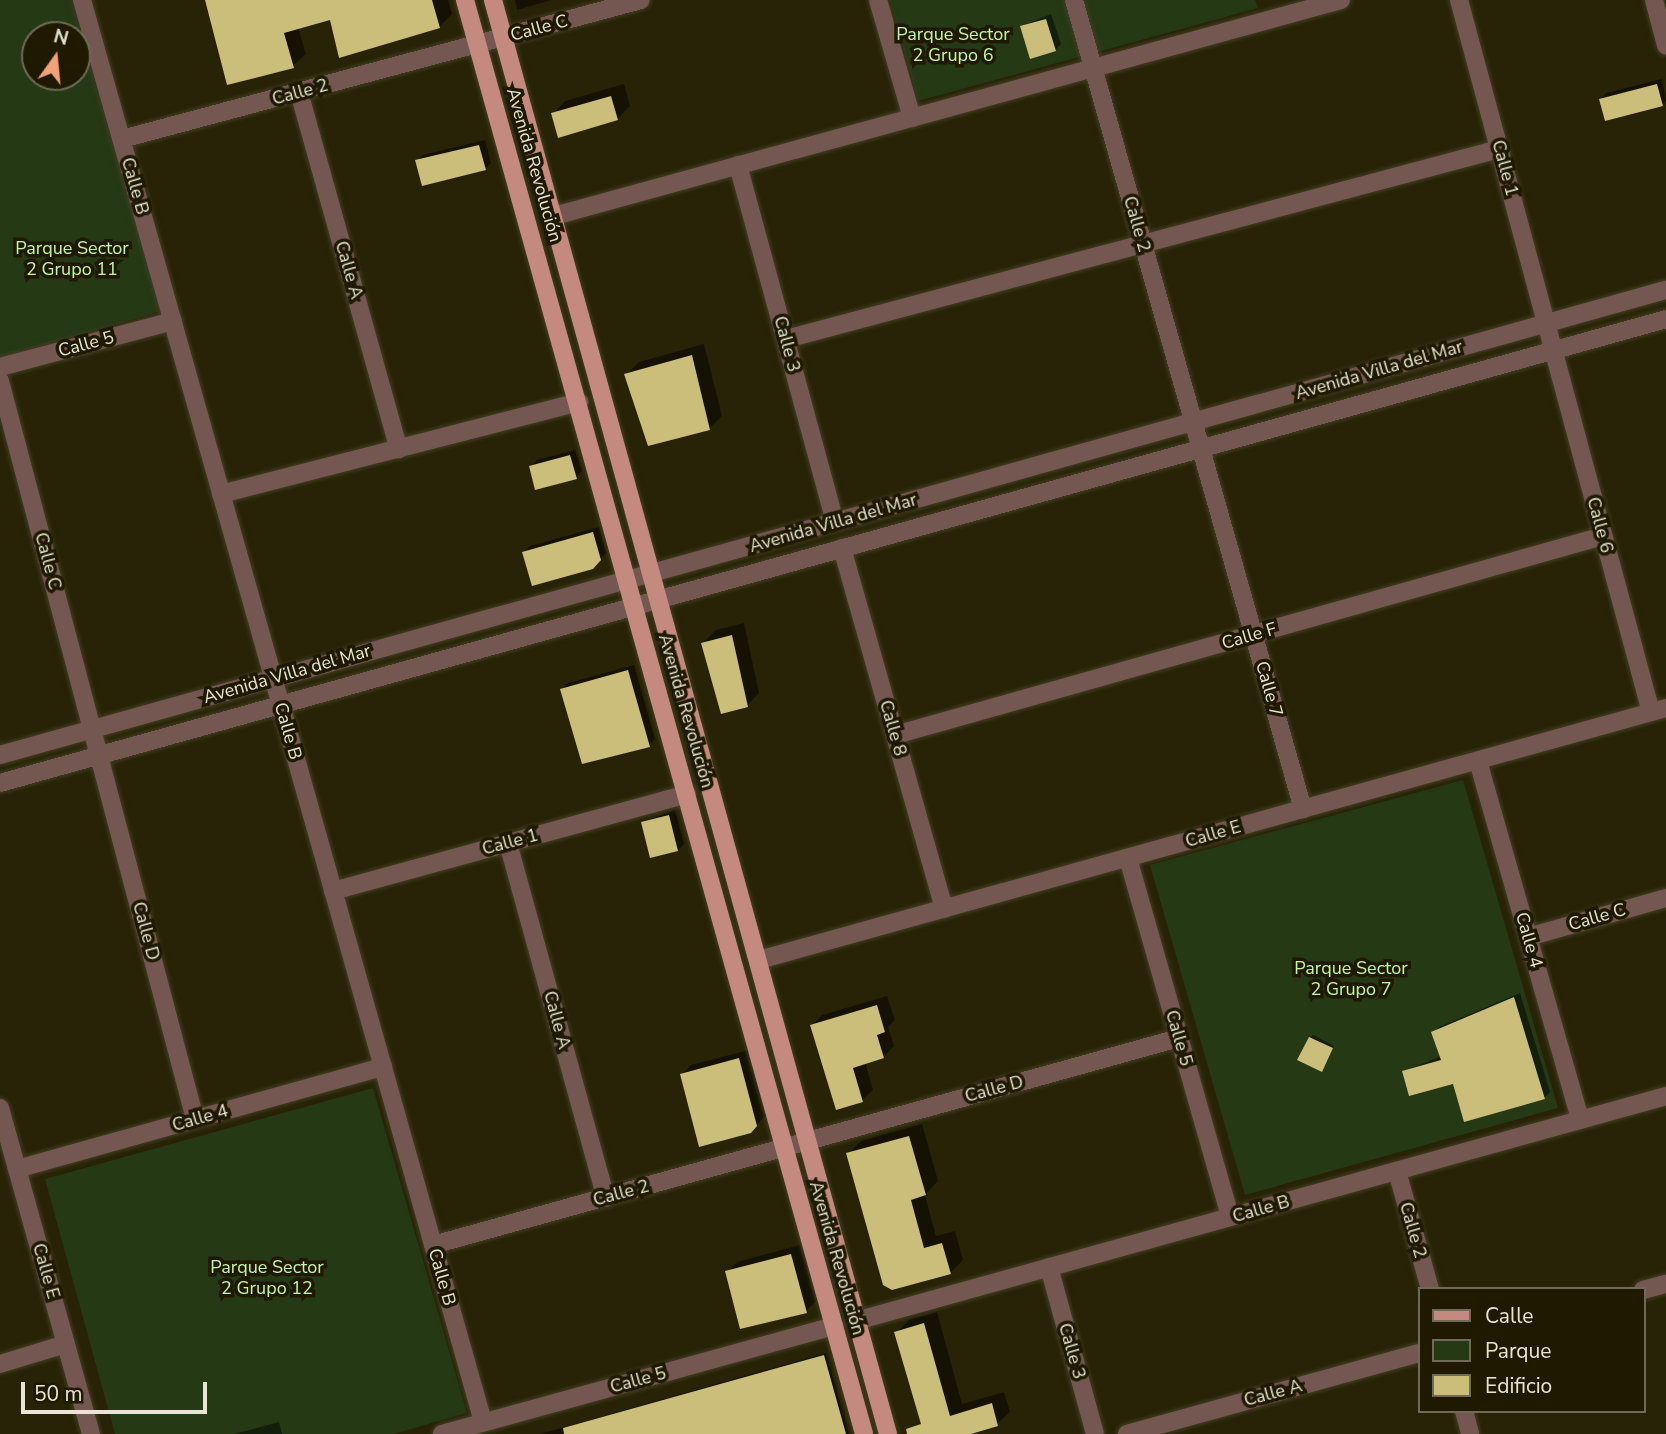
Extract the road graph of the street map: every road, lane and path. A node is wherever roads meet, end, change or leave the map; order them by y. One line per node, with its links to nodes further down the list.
1 (82, 0): 18 (street, Calle B)
2 (465, 0): 13 (main road, Avenida Revolución)
3 (493, 0): 12 (main road, Avenida Revolución)
4 (641, 0): 12 (street, Calle C)
5 (878, 0): 17 (street)
6 (1074, 0): 15 (street, Calle 2)
7 (1270, 0): 11 (street)
8 (1341, 0): 11 (street)
9 (1459, 0): 19 (street, Calle 1)
10 (1654, 0): 14 (street)
11 (1275, 18): 15 (street)
12 (503, 38): 13 (street, Calle C); 21 (main road, Avenida Revolución)
13 (478, 44): 16 (street, Calle 2); 30 (main road, Avenida Revolución)
14 (1666, 45)
15 (1093, 68): 17 (street); 22 (street, Calle 2)
16 (299, 92): 18 (street, Calle 2); 33 (street, Calle A)
17 (912, 118): 20 (street)
18 (122, 139): 25 (street, Calle B)
19 (1499, 149): 22 (street); 26 (street, Calle 1)
20 (738, 165): 21 (street); 27 (street, Calle 3)
21 (554, 216): 38 (main road, Avenida Revolución)
22 (1143, 244): 27 (street); 31 (street, Calle 2)
23 (1666, 290): 26 (street, Avenida Villa del Mar)
24 (1666, 319): 26 (street, Avenida Villa del Mar)
25 (173, 321): 28 (street, Calle 5); 34 (street, Calle B)
26 (1550, 337): 31 (street, Avenida Villa del Mar); 32 (street, Avenida Villa del Mar); 36 (street, Calle 6)
27 (786, 339): 35 (street, Calle 3)
28 (0, 367)
29 (0, 381): 47 (street, Calle C)
30 (579, 402): 33 (street); 39 (main road, Avenida Revolución)
31 (1193, 422): 32 (street, Calle 2); 35 (street, Avenida Villa del Mar)
32 (1201, 448): 37 (street, Avenida Villa del Mar); 42 (street, Calle 7)
33 (399, 449): 34 (street)
34 (221, 494): 43 (street, Calle B)
35 (835, 522): 38 (street, Avenida Villa del Mar)
36 (1603, 536): 42 (street, Calle F); 45 (street, Calle 6)
37 (842, 548): 40 (street, Avenida Villa del Mar); 46 (street, Calle 8)
38 (653, 573): 39 (street, Avenida Villa del Mar); 40 (main road, Avenida Revolución)
39 (628, 580): 41 (main road, Avenida Revolución); 43 (street, Avenida Villa del Mar)
40 (660, 599): 41 (street, Avenida Villa del Mar); 59 (main road, Avenida Revolución)
41 (635, 606): 44 (street, Avenida Villa del Mar); 51 (main road, Avenida Revolución)
42 (1253, 635): 46 (street, Calle F); 52 (street, Calle 7)
43 (273, 678): 44 (street, Calle B); 47 (street, Avenida Villa del Mar)
44 (281, 703): 47 (street, Avenida Villa del Mar); 55 (street, Calle B)
45 (1658, 710): 49 (street, Calle E)
46 (895, 735): 57 (street, Calle 8)
47 (96, 742): 48 (street, Avenida Villa del Mar); 50 (street, Avenida Villa del Mar); 64 (street, Calle D)
48 (0, 755)
49 (1478, 761): 52 (street, Calle E); 58 (street, Calle 4)
50 (0, 783)
51 (687, 794): 53 (street, Calle 1); 67 (main road, Avenida Revolución)
52 (1303, 809): 54 (street, Calle E)
53 (508, 843): 55 (street, Calle 1); 70 (street, Calle A)
54 (1128, 858): 57 (street, Calle E); 60 (street, Calle 5)
55 (334, 891): 61 (street, Calle B)
56 (1666, 898): 58 (street, Calle C)
57 (944, 909): 59 (street, Calle E)
58 (1528, 937): 65 (street, Calle 4)
59 (760, 960): 66 (main road, Avenida Revolución)
60 (1179, 1038): 66 (street, Calle D); 71 (street, Calle 5)
61 (383, 1067): 64 (street, Calle 4); 72 (street, Calle B)
62 (1666, 1096): 65 (street, Calle B)
63 (0, 1108): 68 (street, Calle E)
64 (195, 1119): 68 (street, Calle 4)
65 (1580, 1120): 69 (street, Calle B)
66 (809, 1140): 67 (street, Calle 2); 77 (main road, Avenida Revolución)
67 (785, 1148): 70 (street, Calle 2); 78 (main road, Avenida Revolución)
68 (17, 1169): 79 (street, Calle E)
69 (1396, 1171): 71 (street, Calle B); 75 (street, Calle 2)
70 (606, 1198): 72 (street, Calle 2)
71 (1230, 1217): 73 (street, Calle B)
72 (433, 1245): 83 (street, Calle B)
73 (1049, 1267): 77 (street, Calle B); 88 (street, Calle 3)
74 (1666, 1284): 76 (street)
75 (1429, 1287)
76 (1645, 1289)
77 (856, 1321): 87 (main road, Avenida Revolución)
78 (834, 1326): 83 (street, Calle 5); 86 (main road, Avenida Revolución)
79 (66, 1344): 81 (street); 84 (street, Calle E)
80 (1418, 1353): 89 (street, Calle A)
81 (0, 1364)
82 (1465, 1413): 90 (street)
83 (483, 1422): 85 (street, Calle 5)
84 (91, 1434)
85 (442, 1434)
86 (864, 1434)
87 (888, 1434)
88 (1095, 1434)
89 (1127, 1434)
90 (1470, 1434)

